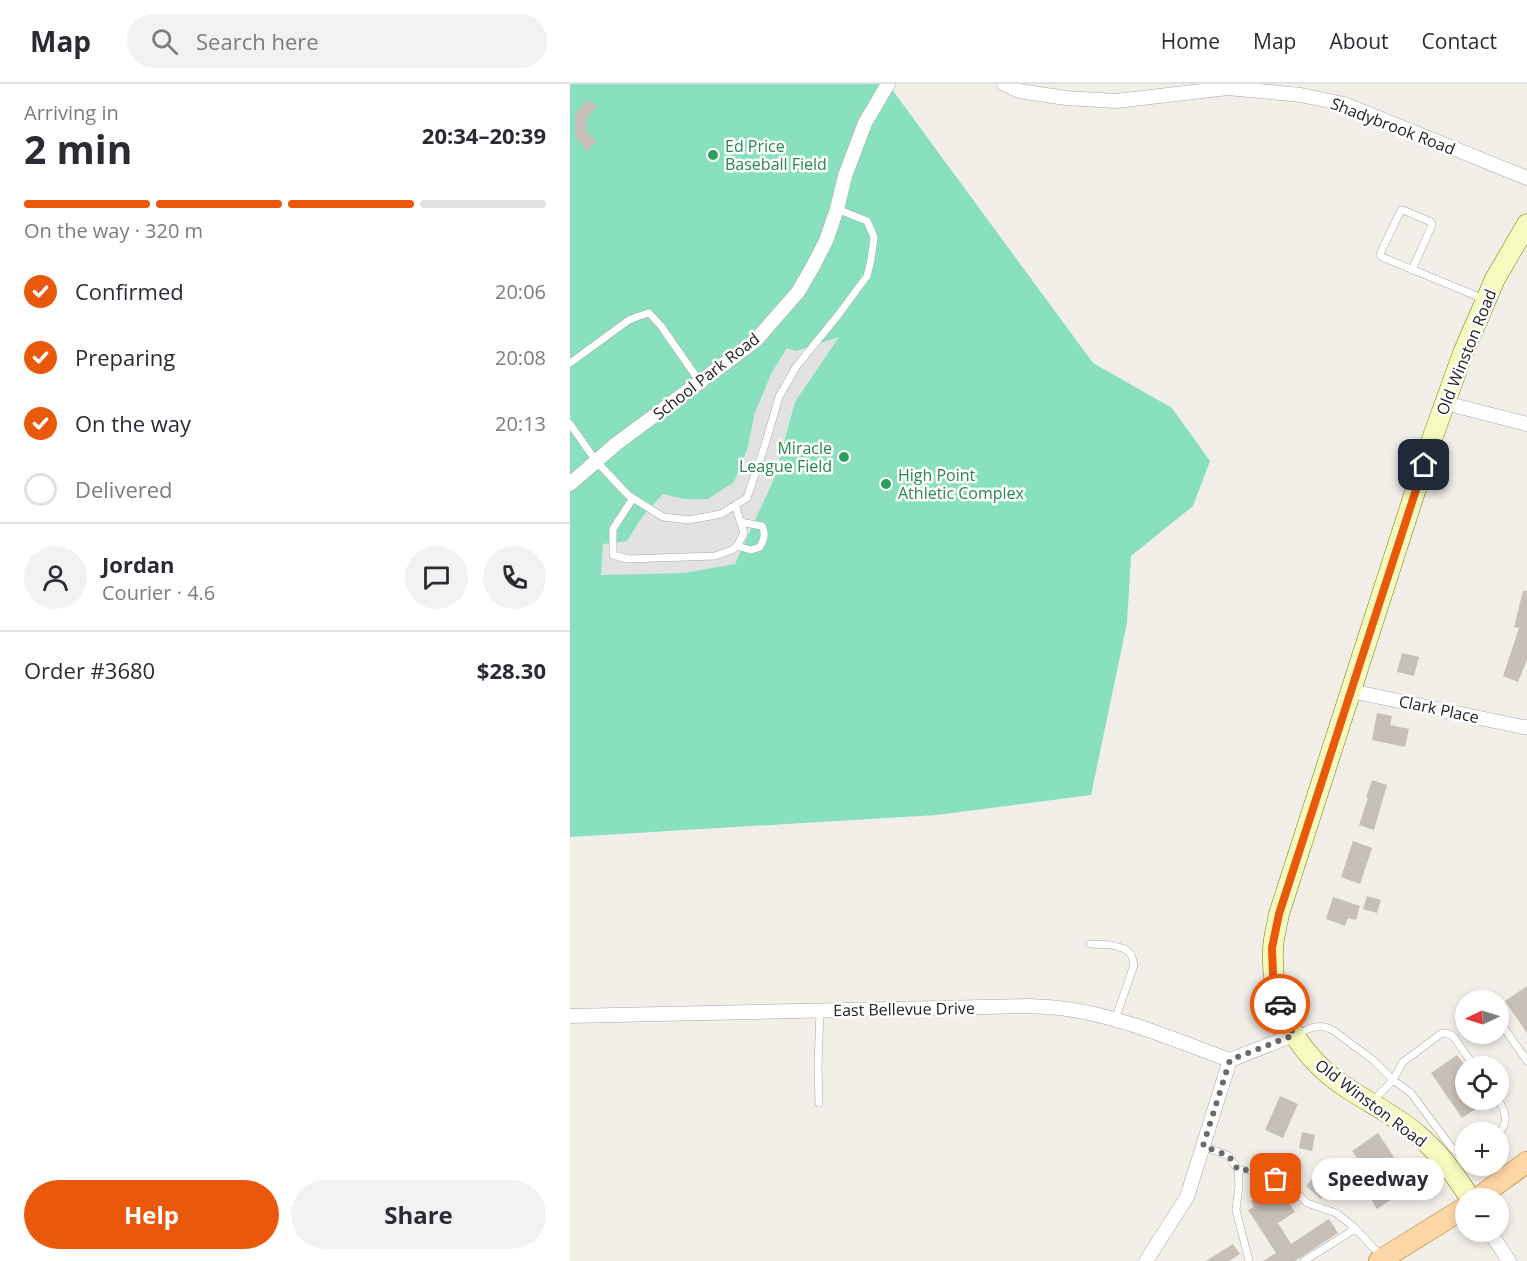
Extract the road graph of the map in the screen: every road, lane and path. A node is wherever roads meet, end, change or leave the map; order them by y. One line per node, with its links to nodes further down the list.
1 (888, 84): 4 (street, School Park Road)
2 (1004, 84): 3 (street, Shadybrook Road)
3 (1527, 178)
4 (837, 209): 9 (street, School Park Road); 16 (lane)
5 (1527, 224): 7 (street, Old Winston Road)
6 (1412, 270): 6 (lane); 7 (lane)
7 (1486, 300): 10 (street, Old Winston Road)
8 (570, 363): 9 (lane)
9 (701, 382): 13 (street, School Park Road)
10 (1445, 404): 12 (street); 19 (street, Old Winston Road)
11 (570, 424): 13 (lane)
12 (1527, 424)
13 (596, 461): 14 (street, School Park Road); 15 (lane)
14 (570, 484)
15 (633, 498): 16 (lane); 18 (lane)
16 (735, 505): 17 (lane)
17 (740, 522): 18 (lane); 18 (lane)
18 (737, 546)
19 (1351, 691): 20 (street, Clark Place); 25 (street, Old Winston Road)
20 (1527, 727)
21 (1089, 944): 24 (lane)
22 (820, 1011): 23 (street, East Bellevue Drive); 24 (street, East Bellevue Drive); 31 (lane)
23 (570, 1016)
24 (1115, 1020): 28 (street, East Bellevue Drive)
25 (1294, 1035): 28 (street); 30 (lane); 32 (street, Old Winston Road)
26 (1509, 1035): 29 (lane)
27 (1467, 1056): 30 (lane)
28 (1230, 1060): 33 (street)
29 (1527, 1061)
30 (1393, 1080): 32 (lane); 34 (lane)
31 (819, 1103)
32 (1371, 1103): 37 (street, Old Winston Road)
33 (1203, 1146): 36 (lane); 43 (street)
34 (1455, 1150)
35 (1527, 1162): 38 (main road)
36 (1238, 1170): 40 (lane); 44 (lane)
37 (1464, 1188)
38 (1492, 1188)
39 (1455, 1214): 42 (main road)
40 (1355, 1229): 42 (lane); 45 (lane)
41 (1497, 1242): 46 (street)
42 (1382, 1260)
43 (1146, 1261)
44 (1249, 1261)
45 (1304, 1261)
46 (1509, 1261)

